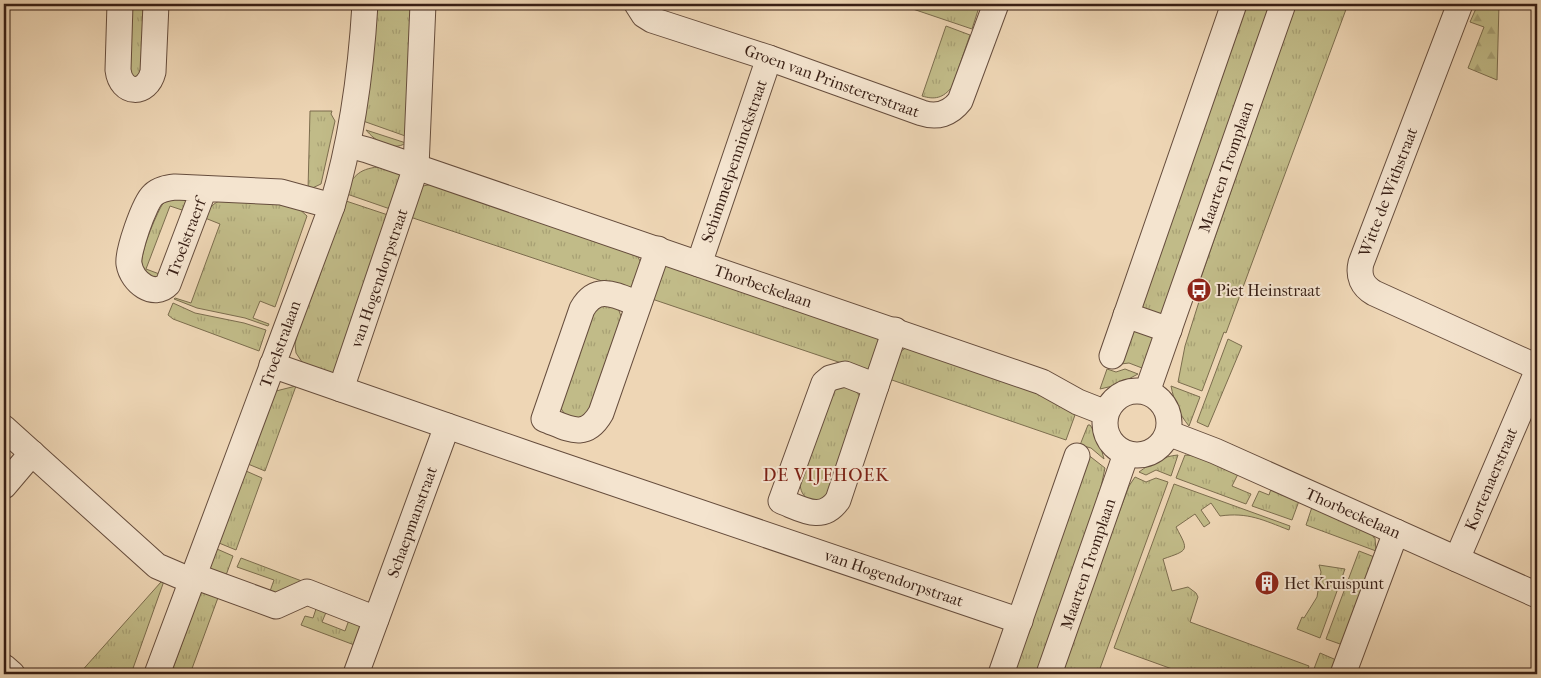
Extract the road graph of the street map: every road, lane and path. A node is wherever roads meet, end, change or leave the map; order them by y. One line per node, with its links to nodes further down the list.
1 (120, 4): 2 (street)
2 (156, 4)
3 (365, 4): 11 (street, Troelstralaan)
4 (423, 4): 12 (street)
5 (637, 4): 10 (street, Groen van Prinstererstraat)
6 (996, 4): 10 (street, Groen van Prinstererstraat)
7 (1234, 4): 18 (street)
8 (1284, 4): 20 (street, Maarten Tromplaan)
9 (1460, 4): 23 (street, Witte de Withstraat)
10 (769, 58): 16 (street, Schimmelpenninckstraat)
11 (348, 145): 12 (street, Thorbeckelaan); 14 (street, Troelstralaan)
12 (416, 168): 15 (street, Thorbeckelaan); 26 (street, van Hogendorpstraat)
13 (204, 188): 14 (street, Troelstraerf)
14 (332, 206): 22 (street, Troelstralaan)
15 (658, 249): 16 (street, Thorbeckelaan); 17 (street)
16 (699, 264): 19 (street, Thorbeckelaan)
17 (638, 304): 29 (street); 29 (street)
18 (1126, 314): 20 (street); 21 (street)
19 (895, 330): 25 (street); 28 (street, Thorbeckelaan)
20 (1169, 330): 27 (street, Maarten Tromplaan)
21 (1112, 356)
22 (272, 365): 26 (street, van Hogendorpstraat); 42 (street, Troelstralaan)
23 (1537, 367)
24 (1537, 372): 41 (street, Kortenaerstraat)
25 (876, 386): 38 (street); 38 (street)
26 (341, 389): 30 (street, van Hogendorpstraat)
27 (1147, 392): 28 (street); 32 (street)
28 (1106, 413): 34 (street)
29 (544, 419): 35 (street)
30 (447, 426): 35 (street, van Hogendorpstraat); 44 (street, Schaepmanstraat)
31 (4, 428): 33 (street)
32 (1168, 434): 34 (street); 39 (street, Thorbeckelaan)
33 (32, 454): 37 (street); 42 (street)
34 (1126, 454): 51 (street, Maarten Tromplaan)
35 (531, 455): 40 (street, van Hogendorpstraat)
36 (1078, 456): 45 (street)
37 (4, 486)
38 (781, 501): 40 (street)
39 (1396, 532): 41 (street, Thorbeckelaan); 52 (street)
40 (769, 536): 45 (street, van Hogendorpstraat)
41 (1457, 559): 43 (street, Thorbeckelaan)
42 (193, 579): 44 (street); 48 (street, Troelstralaan)
43 (1537, 595)
44 (376, 619): 49 (street, Schaepmanstraat)
45 (1020, 621): 50 (street)
46 (4, 667): 47 (street)
47 (12, 674)
48 (157, 674)
49 (356, 674)
50 (1001, 674)
51 (1049, 674)
52 (1343, 674)

